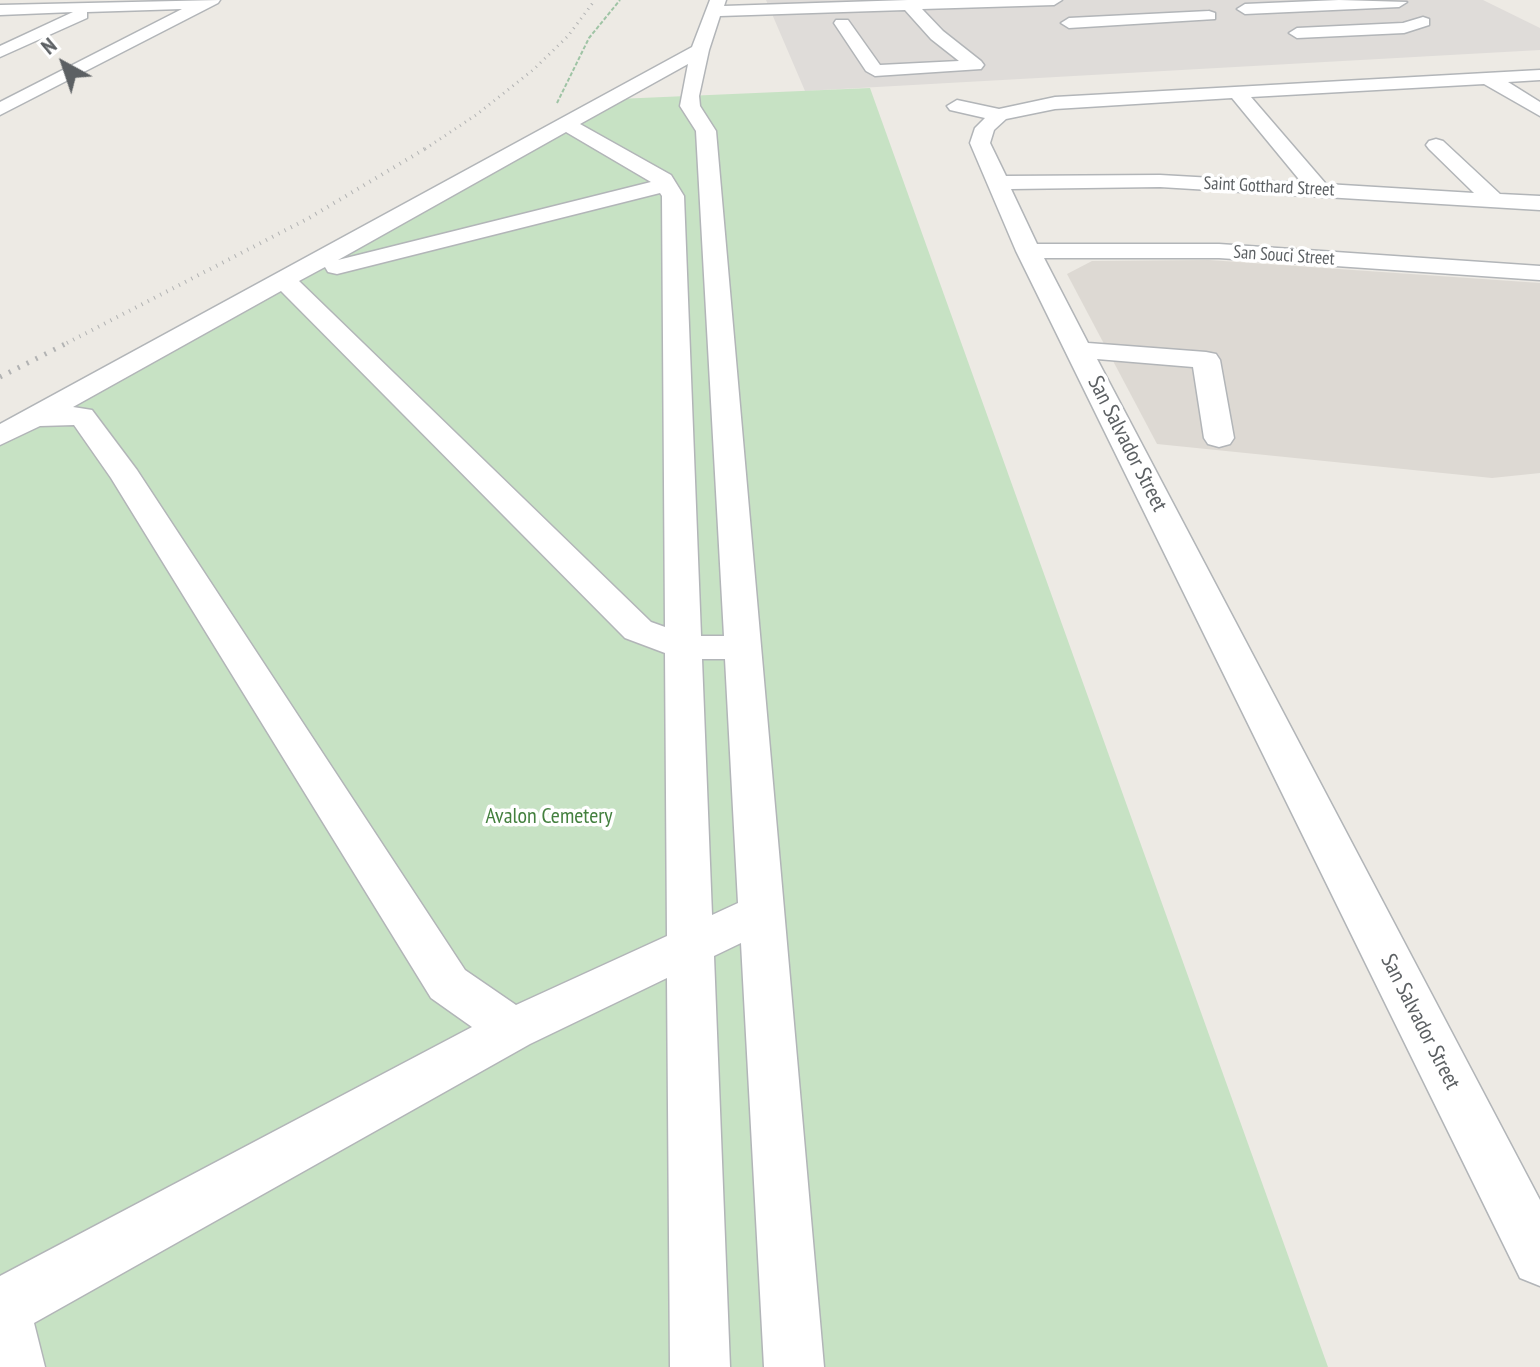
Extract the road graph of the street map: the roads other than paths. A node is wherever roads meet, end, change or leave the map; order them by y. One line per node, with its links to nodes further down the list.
1 (1054, 0): 2 (street)
2 (1040, 1): 5 (street); 13 (street)
3 (1387, 1): 7 (street); 14 (street)
4 (209, 2): 8 (street); 23 (street)
5 (957, 2): 11 (street)
6 (716, 6): 11 (street); 17 (street)
7 (1311, 6): 9 (street); 14 (street)
8 (99, 7): 10 (street); 18 (street)
9 (1245, 9)
10 (0, 10)
11 (914, 13): 11 (street)
12 (1209, 16): 13 (street)
13 (1069, 23): 16 (street)
14 (1353, 30): 15 (street)
15 (1297, 33)
16 (1086, 37)
17 (700, 50): 26 (street); 41 (street)
18 (0, 52)
19 (1540, 75): 20 (street)
20 (1488, 78): 21 (street); 24 (street)
21 (1236, 91): 25 (street); 30 (street)
22 (957, 106): 25 (street)
23 (0, 109)
24 (1540, 110)
25 (999, 115): 28 (street, San Salvador Street)
26 (568, 125): 29 (street); 35 (street)
27 (1436, 145): 31 (street)
28 (998, 183): 30 (street, Saint Gotthard Street); 33 (street, San Salvador Street)
29 (666, 185): 35 (street); 40 (street)
30 (1319, 189): 31 (street, Saint Gotthard Street)
31 (1495, 201): 32 (street, Saint Gotthard Street)
32 (1540, 203)
33 (1028, 251): 34 (street, San Souci Street); 36 (street, San Salvador Street)
34 (1540, 273)
35 (284, 280): 37 (street); 40 (street)
36 (1080, 350): 39 (street); 45 (street, San Salvador Street)
37 (35, 417): 38 (street); 44 (street)
38 (0, 436)
39 (1219, 438)
40 (684, 647): 41 (street); 43 (street)
41 (742, 648): 42 (street)
42 (762, 912): 43 (street); 49 (street)
43 (691, 948): 44 (street); 48 (street)
44 (513, 1029): 46 (street)
45 (1540, 1258)
46 (0, 1308): 47 (street)
47 (15, 1367)
48 (700, 1367)
49 (794, 1367)

